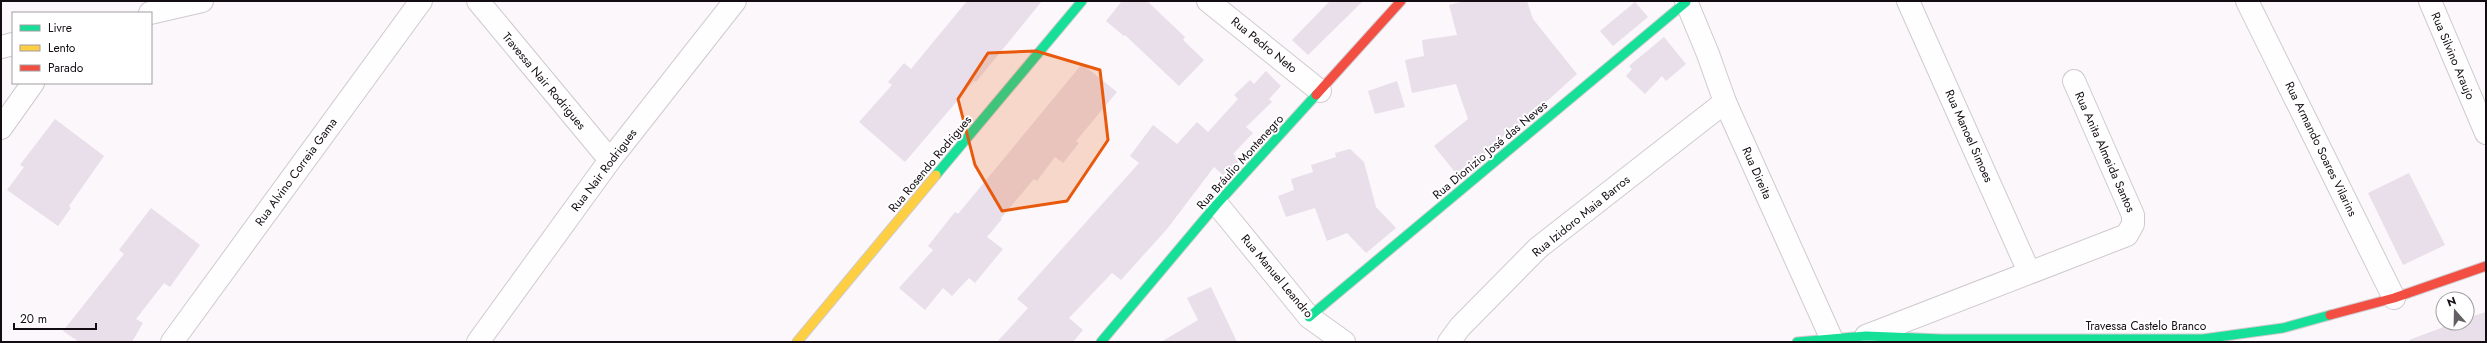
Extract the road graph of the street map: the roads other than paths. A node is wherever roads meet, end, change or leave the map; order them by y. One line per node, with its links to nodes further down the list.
1 (202, 1): 13 (street)
2 (421, 1): 31 (street, Rua Alvino Correia Gama)
3 (478, 1): 22 (street, Travessa Nair Rodrigues)
4 (735, 1): 22 (street, Rua Nair Rodrigues)
5 (1082, 1): 33 (street, Rua Rosendo Rodrigues)
6 (1208, 1): 12 (street, Rua Pedro Neto)
7 (1401, 1): 18 (street, Rua Bráulio Montenegro)
8 (1686, 1): 19 (street, Rua Direita); 27 (street, Rua Dionizio José das Neves)
9 (1908, 1): 25 (street, Rua Manoel Simoes)
10 (2247, 1): 26 (street, Rua Armando Soares Vilarins)
11 (2430, 1): 21 (street, Rua Silvino Araujo)
12 (1235, 10): 18 (street, Rua Pedro Neto)
13 (152, 13)
14 (12, 44): 15 (street)
15 (1, 47)
16 (2074, 81): 25 (street, Rua Anita Almeida Santos)
17 (32, 84): 20 (street)
18 (1320, 91): 23 (street, Rua Bráulio Montenegro)
19 (1725, 102): 30 (street, Rua Direita); 36 (street, Rua Izidoro Maia Barros)
20 (1, 128)
21 (2486, 132)
22 (610, 160): 32 (street, Rua Nair Rodrigues)
23 (1217, 204): 27 (street, Rua Manuel Leandro); 34 (street, Rua Bráulio Montenegro)
24 (2486, 266): 26 (street, Travessa Castelo Branco)
25 (2030, 272): 28 (street)
26 (2394, 298): 29 (street, Travessa Castelo Branco)
27 (1310, 317): 35 (street, Rua Manuel Leandro)
28 (1866, 336): 29 (street, Travessa Castelo Branco); 30 (street, Travessa Castelo Branco)
29 (1941, 340)
30 (1833, 341): 37 (street, Travessa Castelo Branco)
31 (172, 342)
32 (478, 342)
33 (797, 342)
34 (1101, 342)
35 (1344, 342)
36 (1449, 342)
37 (1797, 342)

